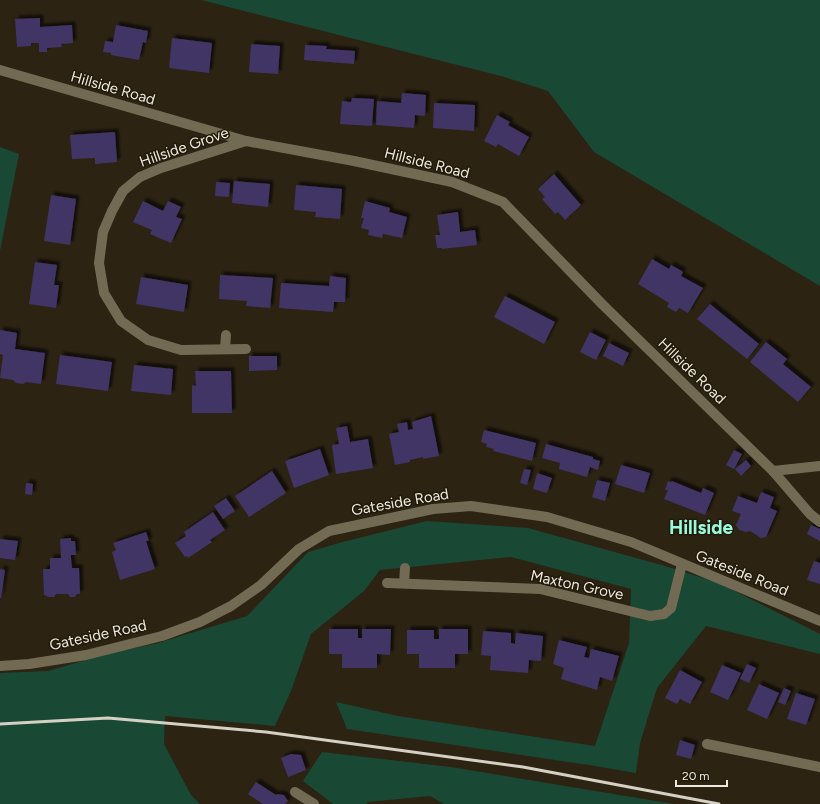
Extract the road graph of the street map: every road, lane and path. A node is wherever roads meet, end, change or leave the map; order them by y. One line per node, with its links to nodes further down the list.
1 (0, 70): 2 (street, Hillside Road)
2 (246, 141): 4 (street, Hillside Grove); 7 (street, Hillside Road)
3 (226, 335): 4 (street)
4 (225, 349): 5 (street, Hillside Grove)
5 (246, 349)
6 (820, 466): 7 (street)
7 (773, 470): 8 (street, Hillside Road)
8 (820, 522)
9 (682, 564): 12 (street, Maxton Grove); 13 (street, Gateside Road); 14 (street, Gateside Road)
10 (405, 568): 12 (street)
11 (387, 583): 12 (street, Maxton Grove)
12 (404, 583)
13 (820, 621)
14 (0, 666)
15 (707, 744): 16 (street)
16 (820, 767)
17 (294, 792): 18 (street)
18 (314, 804)

